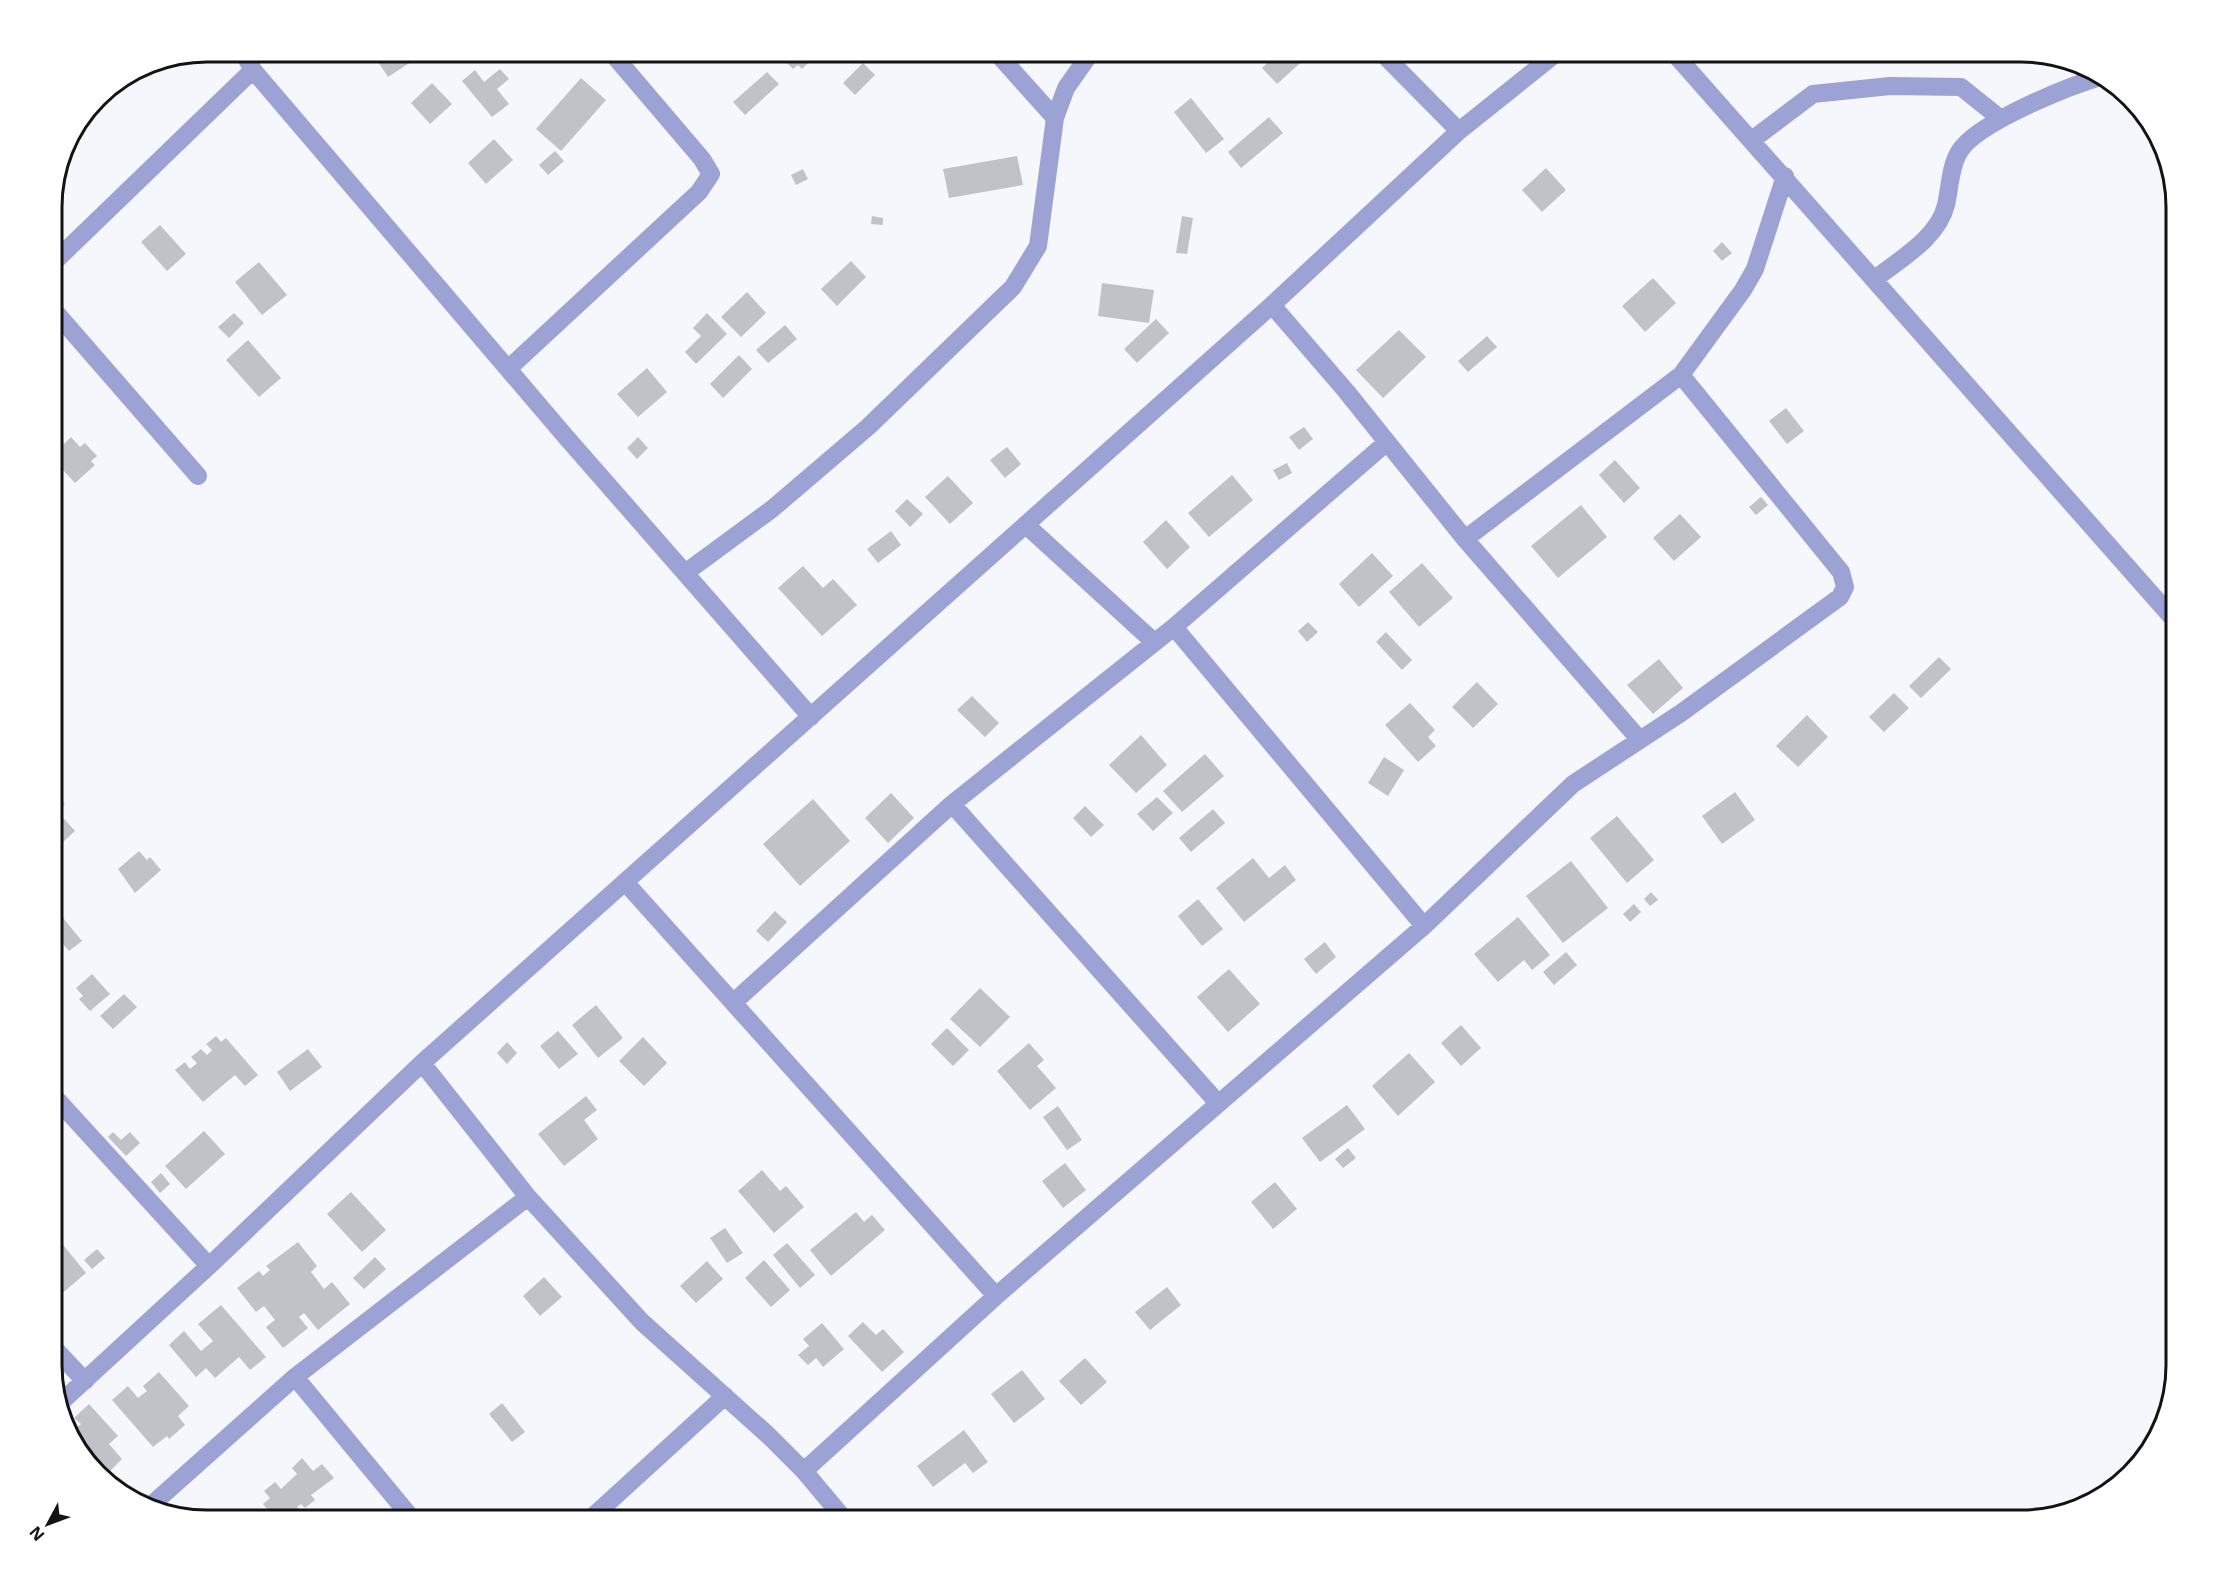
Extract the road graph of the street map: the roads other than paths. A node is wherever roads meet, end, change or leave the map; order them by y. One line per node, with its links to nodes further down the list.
1 (248, 62): 8 (street)
2 (619, 62): 19 (street)
3 (1005, 62): 10 (street)
4 (1084, 62): 10 (street)
5 (1391, 62): 12 (street)
6 (1545, 62): 12 (street)
7 (1682, 62): 13 (street)
8 (253, 70): 15 (street); 19 (street)
9 (2088, 77): 11 (street)
10 (1055, 118): 25 (street)
11 (2001, 118): 13 (street); 16 (street)
12 (1459, 131): 17 (street)
13 (1752, 140): 14 (street)
14 (1785, 177): 16 (street); 20 (street)
15 (62, 254)
16 (1875, 279): 26 (street)
17 (1272, 305): 21 (street); 23 (street)
18 (62, 320): 22 (street)
19 (508, 369): 25 (street)
20 (1681, 375): 24 (street); 30 (street)
21 (1386, 443): 24 (street); 27 (street)
22 (198, 476)
23 (1026, 525): 28 (street); 29 (street)
24 (1465, 539): 30 (street)
25 (685, 573): 29 (street)
26 (2166, 610)
27 (1174, 627): 28 (street); 33 (street)
28 (1154, 642): 31 (street)
29 (811, 717): 32 (street)
30 (1638, 739): 33 (street)
31 (952, 804): 34 (street); 36 (street)
32 (625, 882): 34 (street); 35 (street)
33 (1424, 926): 36 (street)
34 (734, 1002): 40 (street)
35 (422, 1063): 38 (street); 39 (street)
36 (1218, 1102): 40 (street)
37 (62, 1105): 39 (street)
38 (528, 1197): 42 (street); 44 (street)
39 (209, 1266): 43 (street)
40 (996, 1296): 46 (street)
41 (62, 1357): 43 (street)
42 (295, 1377): 47 (street); 48 (street)
43 (85, 1381): 45 (street)
44 (725, 1396): 46 (street); 49 (street)
45 (65, 1399)
46 (804, 1471): 50 (street)
47 (156, 1501)
48 (405, 1510)
49 (600, 1510)
50 (837, 1510)

